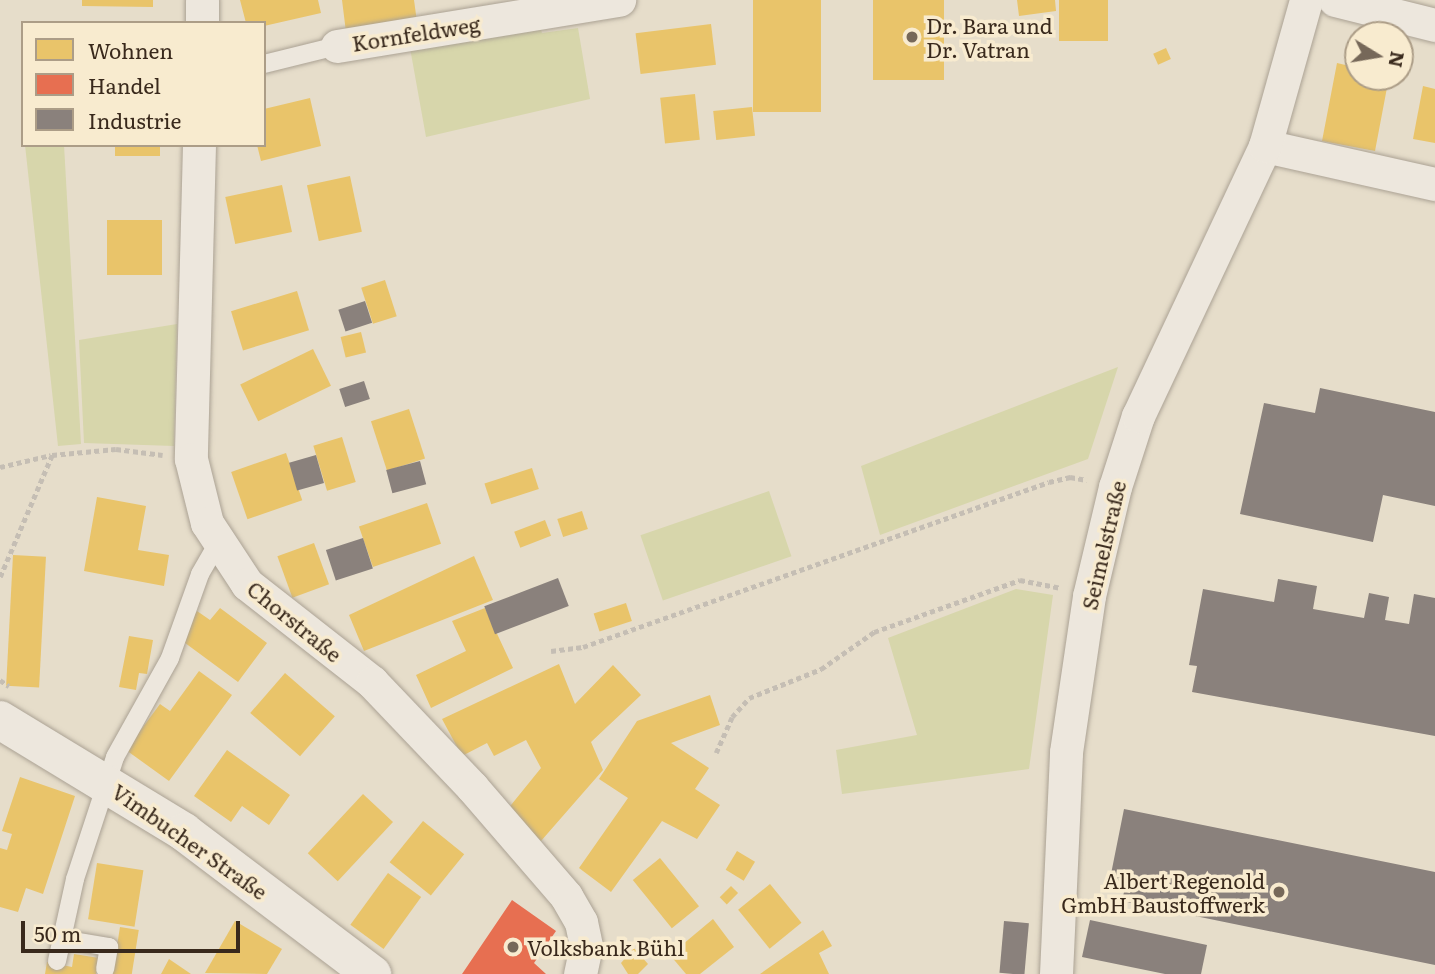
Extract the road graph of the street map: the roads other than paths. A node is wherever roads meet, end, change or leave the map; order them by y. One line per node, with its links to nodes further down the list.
1 (202, 0): 6 (street)
2 (619, 0): 5 (street, Kornfeldweg)
3 (1306, 0): 10 (street, Seimelstraße)
4 (1335, 0): 7 (street)
5 (551, 5): 8 (street, Kornfeldweg)
6 (202, 21)
7 (1435, 25)
8 (337, 46): 9 (lane)
9 (266, 64)
10 (1265, 146): 12 (street); 21 (street, Seimelstraße)
11 (200, 147): 13 (street, Chorstraße)
12 (1435, 184)
13 (218, 542): 15 (lane); 20 (street, Chorstraße)
14 (0, 720): 15 (street, Vimbucher Straße)
15 (108, 783): 16 (lane); 19 (street, Vimbucher Straße)
16 (62, 939): 17 (lane); 18 (lane)
17 (57, 961)
18 (105, 970)
19 (372, 974)
20 (580, 974)
21 (1056, 974)

